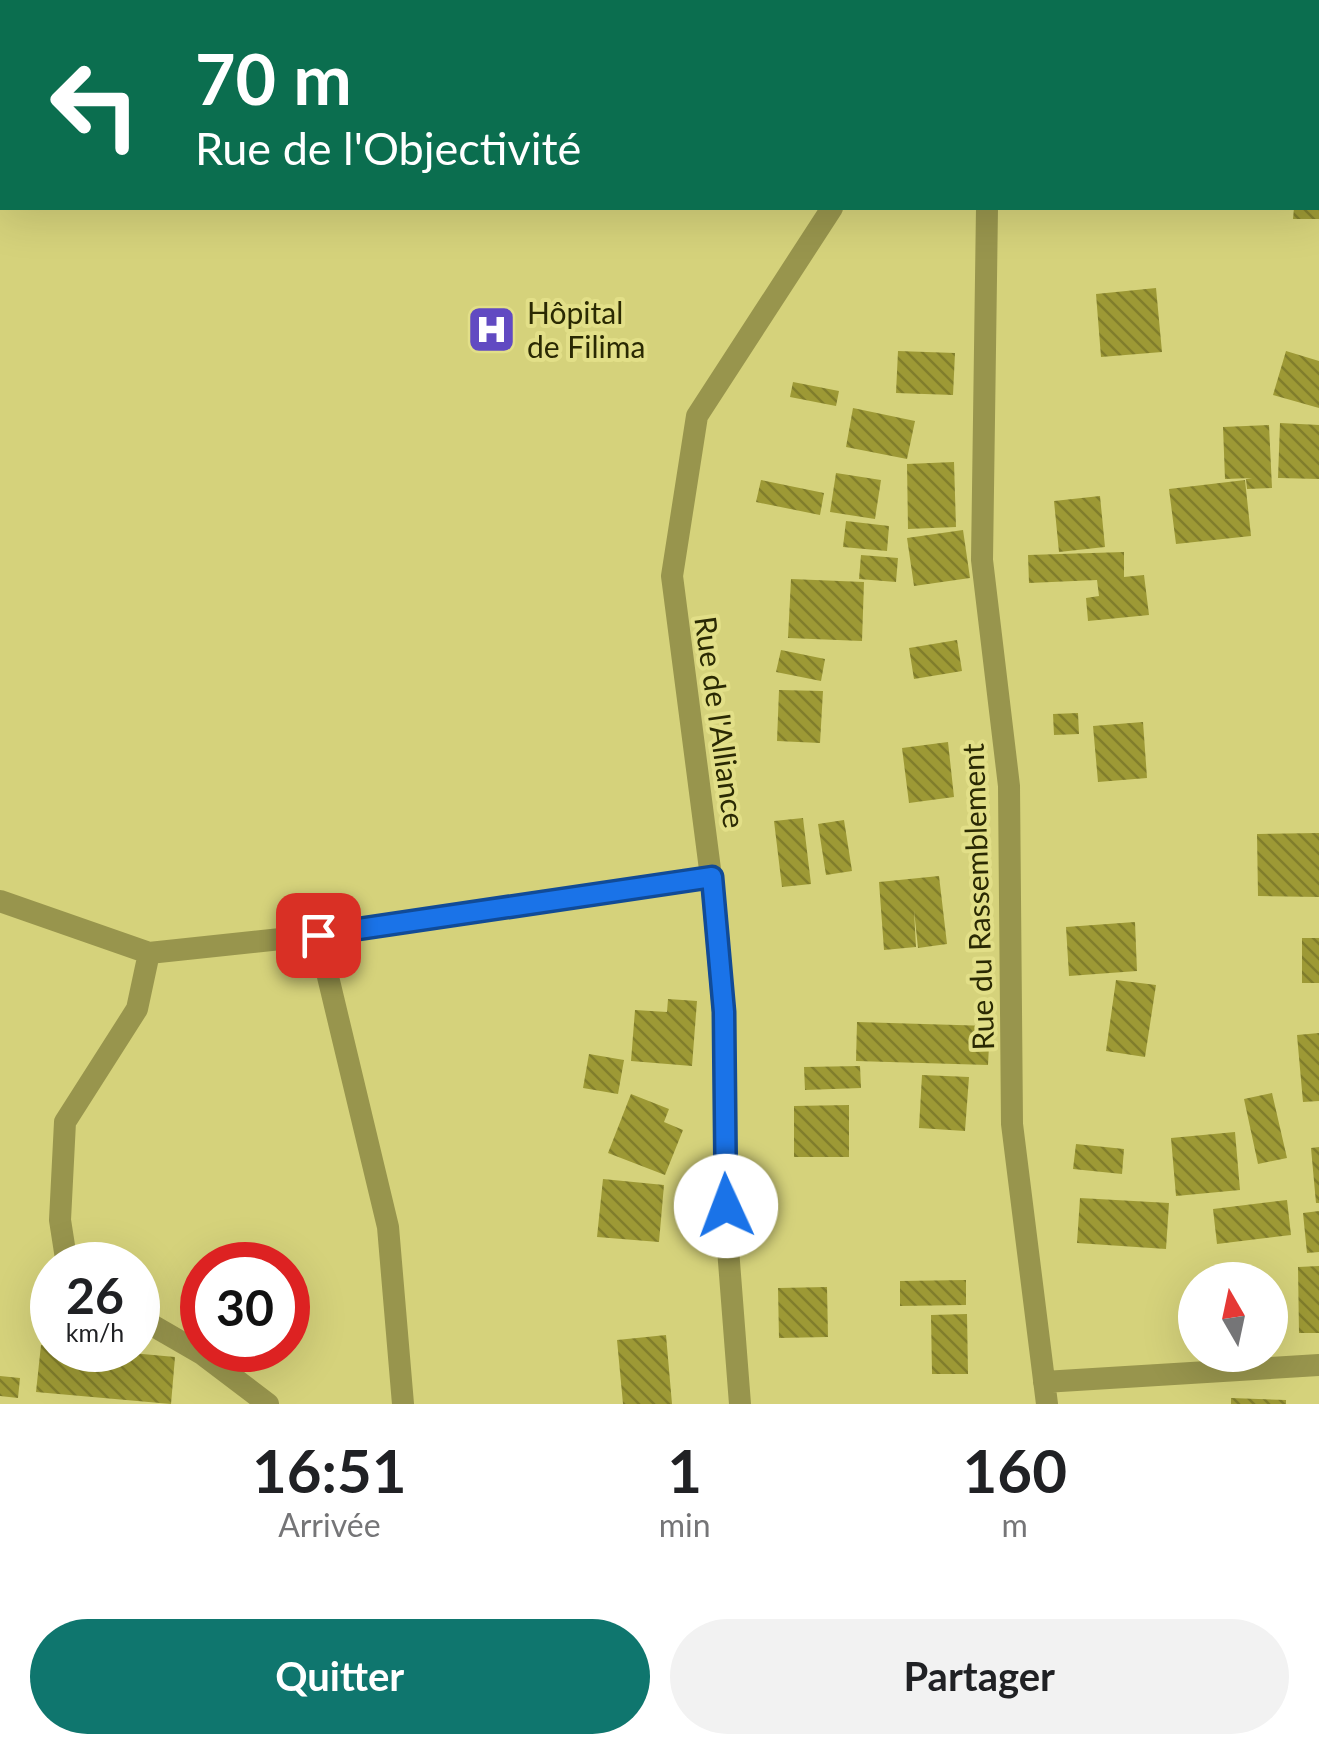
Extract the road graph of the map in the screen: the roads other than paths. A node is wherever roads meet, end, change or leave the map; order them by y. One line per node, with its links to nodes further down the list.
1 (831, 210): 3 (street, Rue de l'Alliance)
2 (987, 210): 10 (street, Rue du Rassemblement)
3 (712, 877): 5 (street); 13 (street, Rue de l'Alliance)
4 (0, 902): 6 (street)
5 (318, 935): 6 (street); 12 (street)
6 (150, 952): 7 (street)
7 (63, 1242)
8 (160, 1330): 11 (street)
9 (1319, 1365): 10 (street)
10 (1045, 1393)
11 (268, 1404)
12 (403, 1404)
13 (740, 1404)

